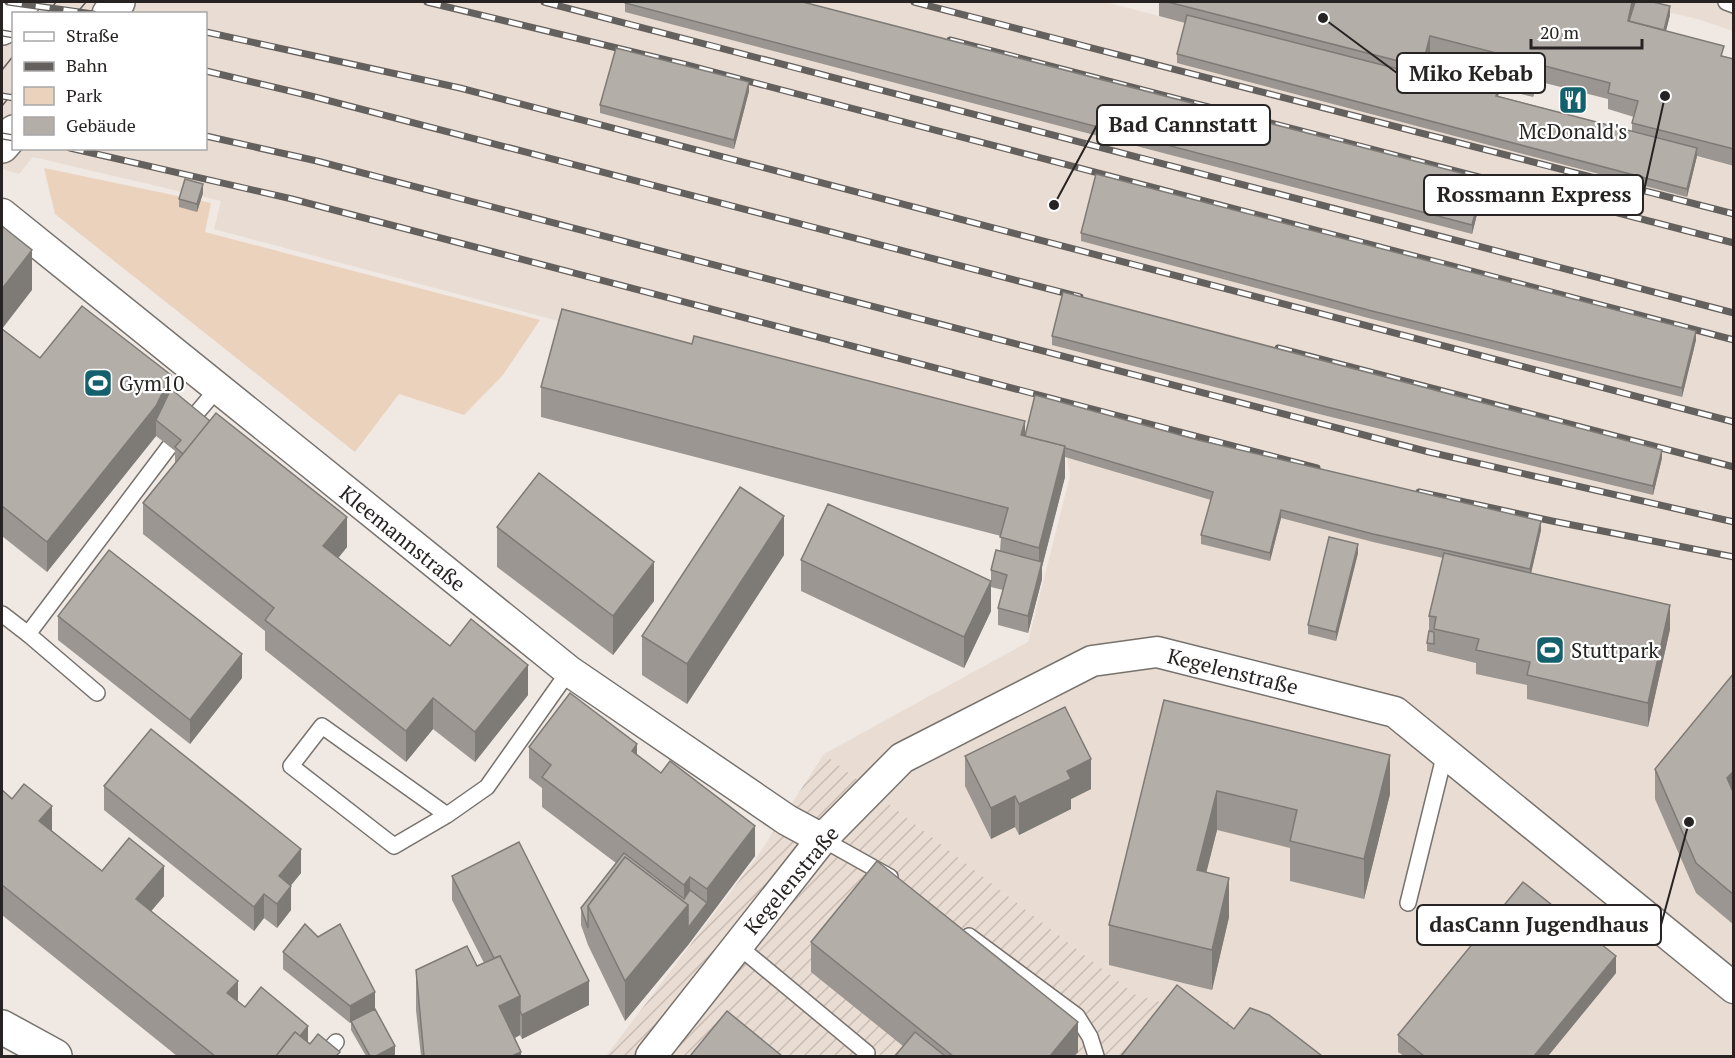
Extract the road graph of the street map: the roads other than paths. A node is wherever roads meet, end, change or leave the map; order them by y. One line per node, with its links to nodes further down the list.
1 (1726, 2): 2 (lane)
2 (1734, 5)
3 (12, 16): 4 (main road)
4 (2, 28)
5 (12, 134): 6 (main road)
6 (2, 146)
7 (2, 214): 8 (street, Kleemannstraße)
8 (218, 388): 9 (lane); 13 (street, Kleemannstraße)
9 (190, 421)
10 (169, 447): 12 (lane)
11 (2, 614): 12 (lane)
12 (28, 634): 14 (lane)
13 (569, 672): 16 (lane); 17 (street, Kleemannstraße)
14 (97, 693)
15 (1445, 753): 17 (street, Kegelenstraße); 19 (lane); 22 (street, Kegelenstraße)
16 (447, 815): 16 (lane)
17 (822, 839): 18 (lane); 21 (street, Kegelenstraße)
18 (903, 886)
19 (1408, 903)
20 (958, 927): 29 (lane)
21 (737, 945): 25 (lane); 28 (street, Kegelenstraße)
22 (1734, 987)
23 (2, 1026): 26 (main road)
24 (336, 1042): 27 (lane)
25 (867, 1053)
26 (55, 1056)
27 (324, 1056)
28 (651, 1056)
29 (1096, 1056)

